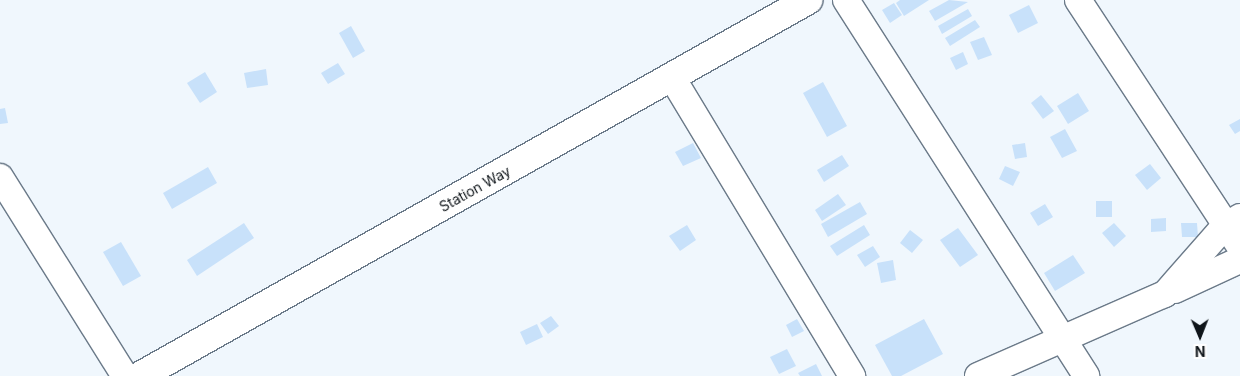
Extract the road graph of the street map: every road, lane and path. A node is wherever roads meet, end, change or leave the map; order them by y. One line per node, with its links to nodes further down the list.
1 (808, 0): 4 (main road, Station Way)
2 (846, 0): 10 (street)
3 (1078, 0): 6 (street)
4 (672, 79): 12 (main road, Station Way); 13 (street)
5 (0, 177): 11 (street)
6 (1232, 222): 7 (street); 9 (street)
7 (1240, 247)
8 (1240, 260): 9 (street)
9 (1165, 294): 10 (street)
10 (1062, 336): 14 (street); 15 (street)
11 (124, 376)
12 (140, 376)
13 (852, 376)
14 (978, 376)
15 (1086, 376)

